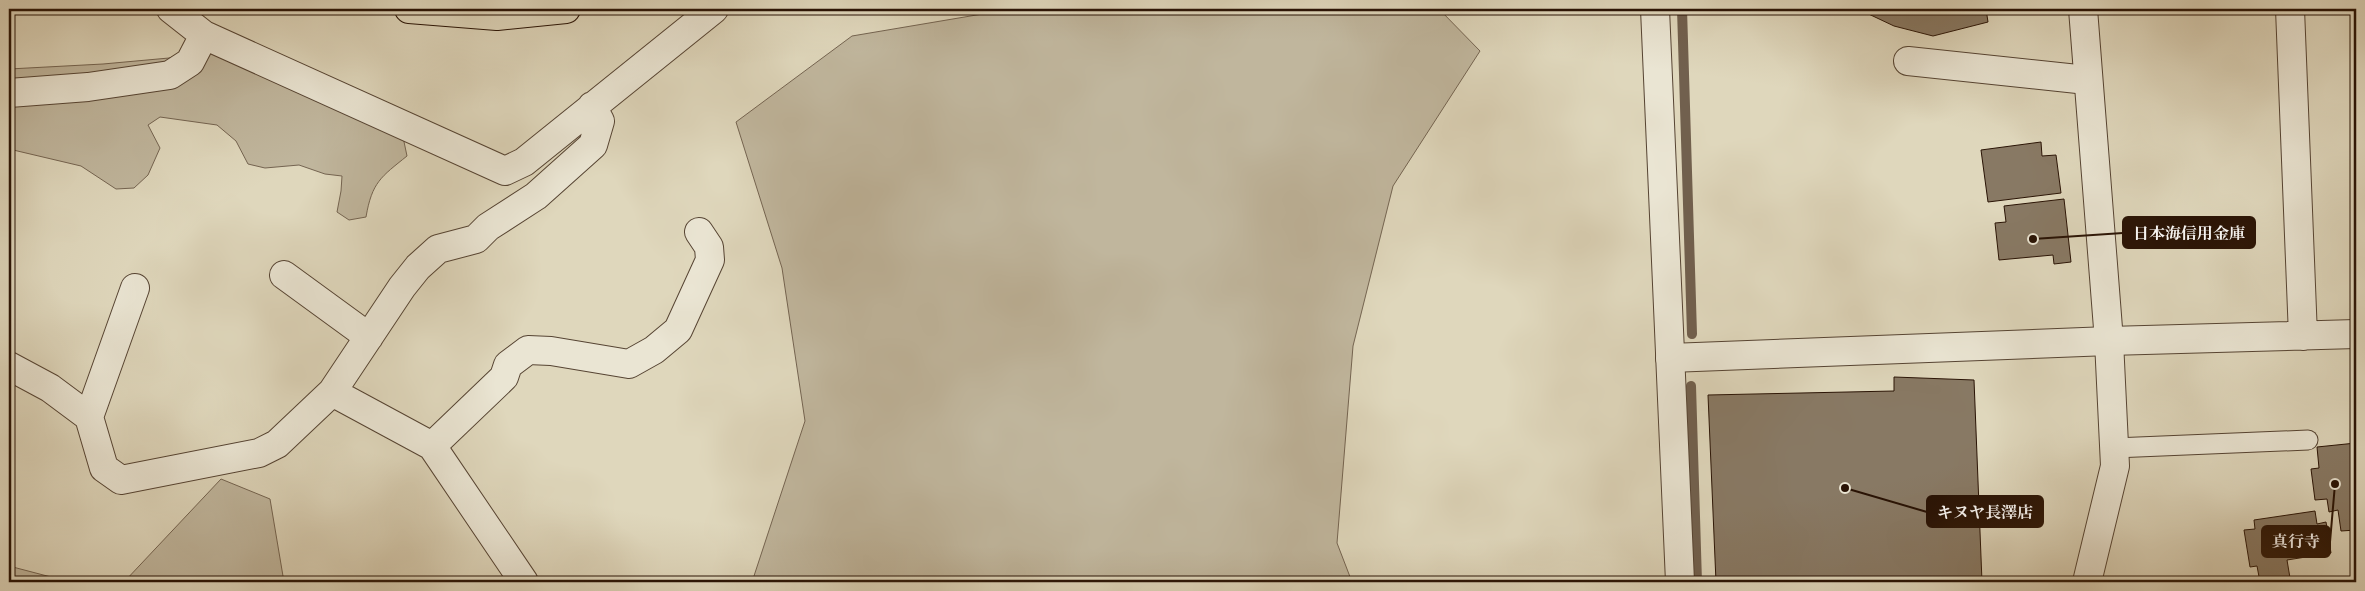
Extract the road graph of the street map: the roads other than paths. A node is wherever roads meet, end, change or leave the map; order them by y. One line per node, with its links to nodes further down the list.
1 (171, 9): 8 (street)
2 (409, 9): 3 (highway)
3 (566, 9)
4 (714, 9): 12 (street)
5 (1655, 9): 20 (street)
6 (2083, 9): 10 (street)
7 (2290, 9): 17 (street)
8 (204, 34): 11 (street); 12 (street)
9 (1908, 62): 10 (street)
10 (2087, 80): 19 (street)
11 (9, 92)
12 (592, 106): 18 (street)
13 (698, 232): 25 (street)
14 (284, 275): 18 (street)
15 (135, 288): 23 (street)
16 (2356, 334): 17 (street)
17 (2303, 336): 19 (street)
18 (369, 337): 22 (street)
19 (2109, 341): 20 (street); 26 (street)
20 (1670, 358): 28 (street)
21 (9, 366): 23 (street)
22 (332, 392): 23 (street); 25 (street)
23 (89, 417)
24 (2308, 440): 26 (lane)
25 (432, 446): 27 (street)
26 (2114, 448): 29 (street)
27 (524, 582)
28 (1680, 582)
29 (2087, 582)

